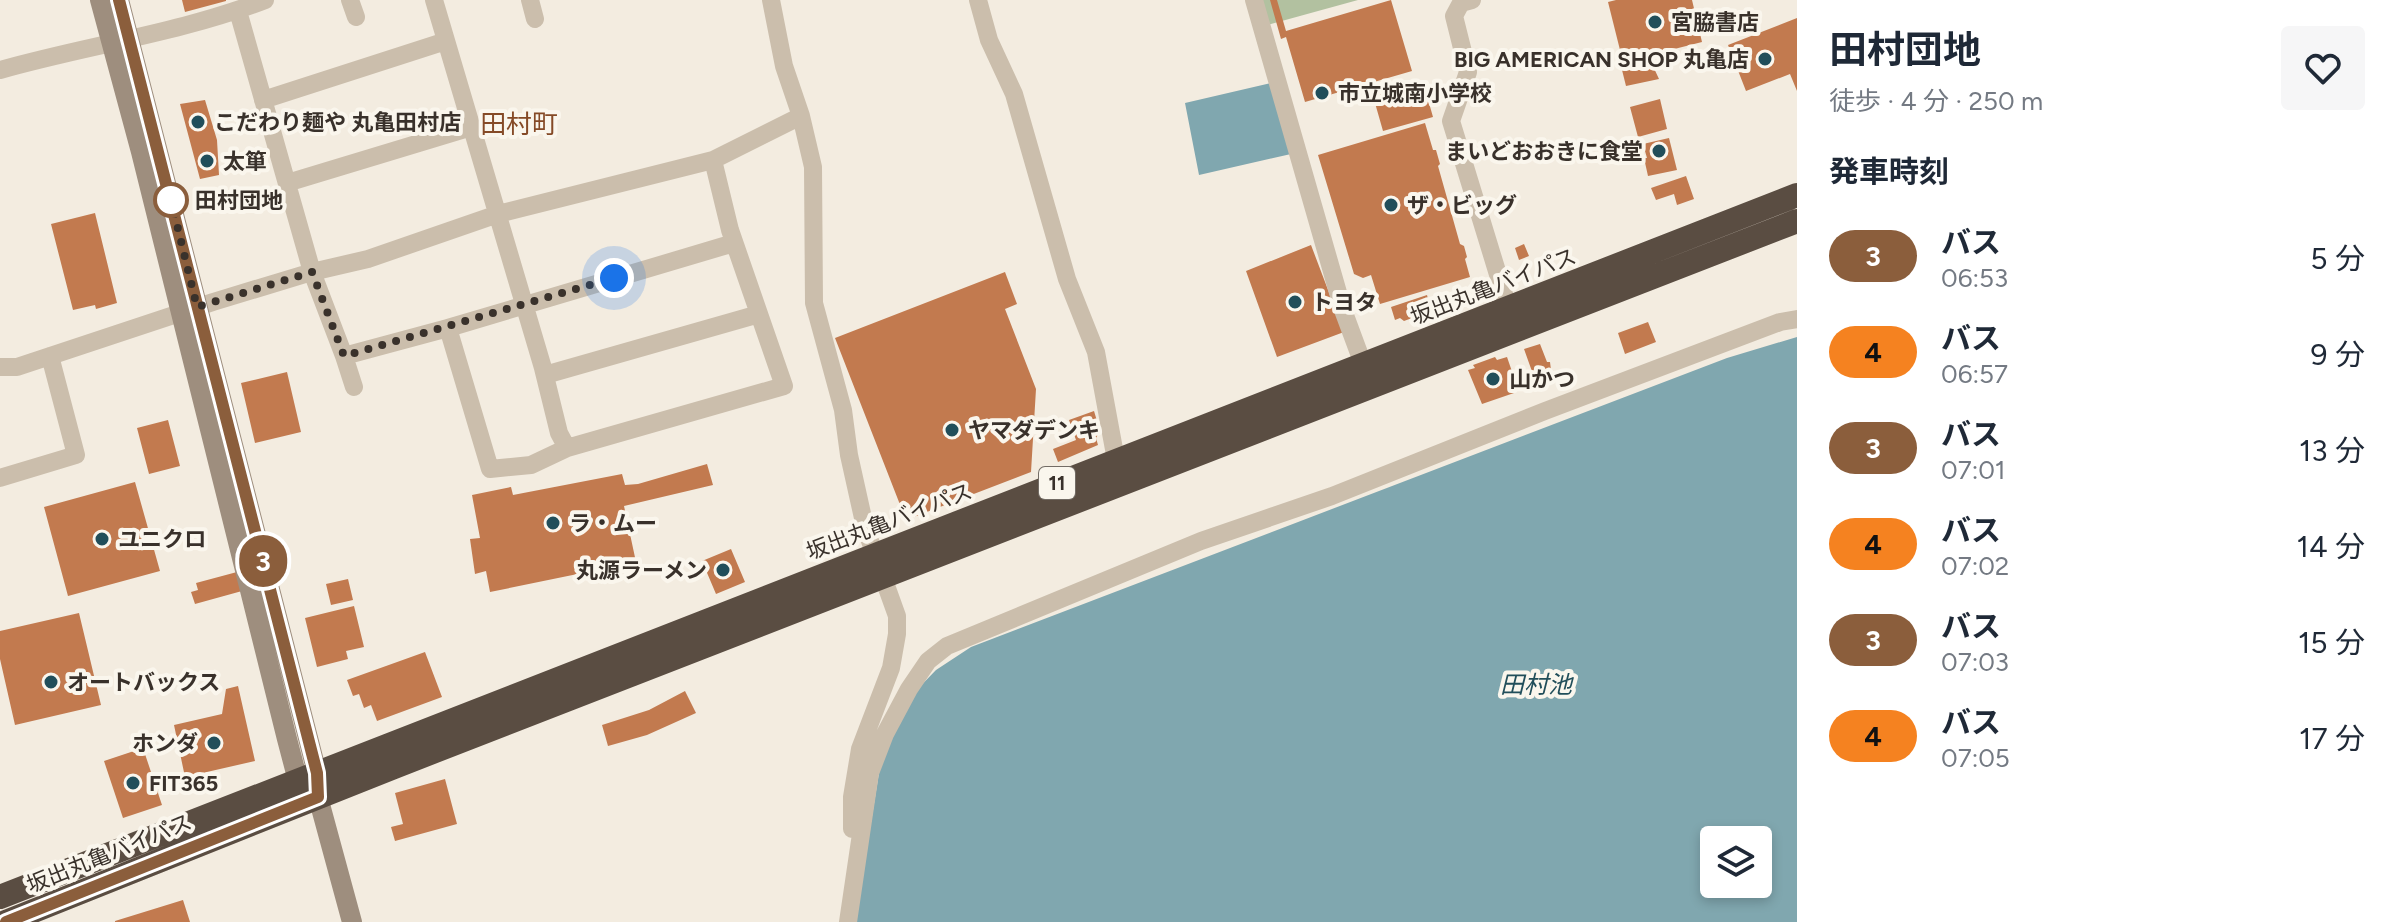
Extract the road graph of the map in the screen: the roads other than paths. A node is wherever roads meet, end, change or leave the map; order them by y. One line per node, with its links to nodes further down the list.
1 (100, 0): 13 (street)
2 (119, 0): 13 (street)
3 (265, 0): 10 (street)
4 (434, 0): 12 (street)
5 (530, 0): 11 (street)
6 (771, 0): 16 (street)
7 (978, 0): 38 (street)
8 (1254, 0): 33 (street)
9 (1472, 0): 28 (street)
10 (238, 11): 13 (street); 15 (street)
11 (535, 19)
12 (446, 41): 15 (street); 17 (street)
13 (120, 42): 14 (street); 26 (street)
14 (0, 70)
15 (263, 100): 19 (street)
16 (801, 116): 18 (street); 40 (street)
17 (472, 127): 19 (street); 21 (street)
18 (713, 160): 21 (street); 23 (street)
19 (287, 183): 24 (street)
20 (1797, 195): 28 (highway, 坂出丸亀バイパス / 11)
21 (498, 214): 24 (street); 25 (street)
22 (1797, 221): 28 (highway, 坂出丸亀バイパス / 11)
23 (734, 243): 25 (street); 27 (street)
24 (312, 272): 26 (street); 32 (street)
25 (524, 305): 30 (street); 35 (street)
26 (188, 310): 31 (street); 42 (street)
27 (759, 314): 35 (street); 37 (street)
28 (1512, 319): 33 (highway, 坂出丸亀バイパス / 11); 41 (highway, 坂出丸亀バイパス / 11)
29 (1797, 319): 43 (street)
30 (448, 328): 32 (street); 37 (street)
31 (50, 356): 34 (street); 39 (street)
32 (344, 356): 36 (street)
33 (1363, 364): 38 (highway, 坂出丸亀バイパス / 11)
34 (0, 367)
35 (545, 375): 37 (street)
36 (354, 387)
37 (567, 448)
38 (1116, 460): 40 (highway, 坂出丸亀バイパス / 11)
39 (0, 478)
40 (873, 555): 41 (street); 42 (highway, 坂出丸亀バイパス / 11)
41 (884, 578): 42 (highway, 坂出丸亀バイパス / 11); 43 (street)
42 (311, 784): 44 (highway, 坂出丸亀バイパス / 11); 45 (highway, 坂出丸亀バイパス / 11); 46 (street)
43 (858, 857): 47 (street)
44 (0, 897)
45 (6, 922)
46 (352, 922)
47 (848, 922)

